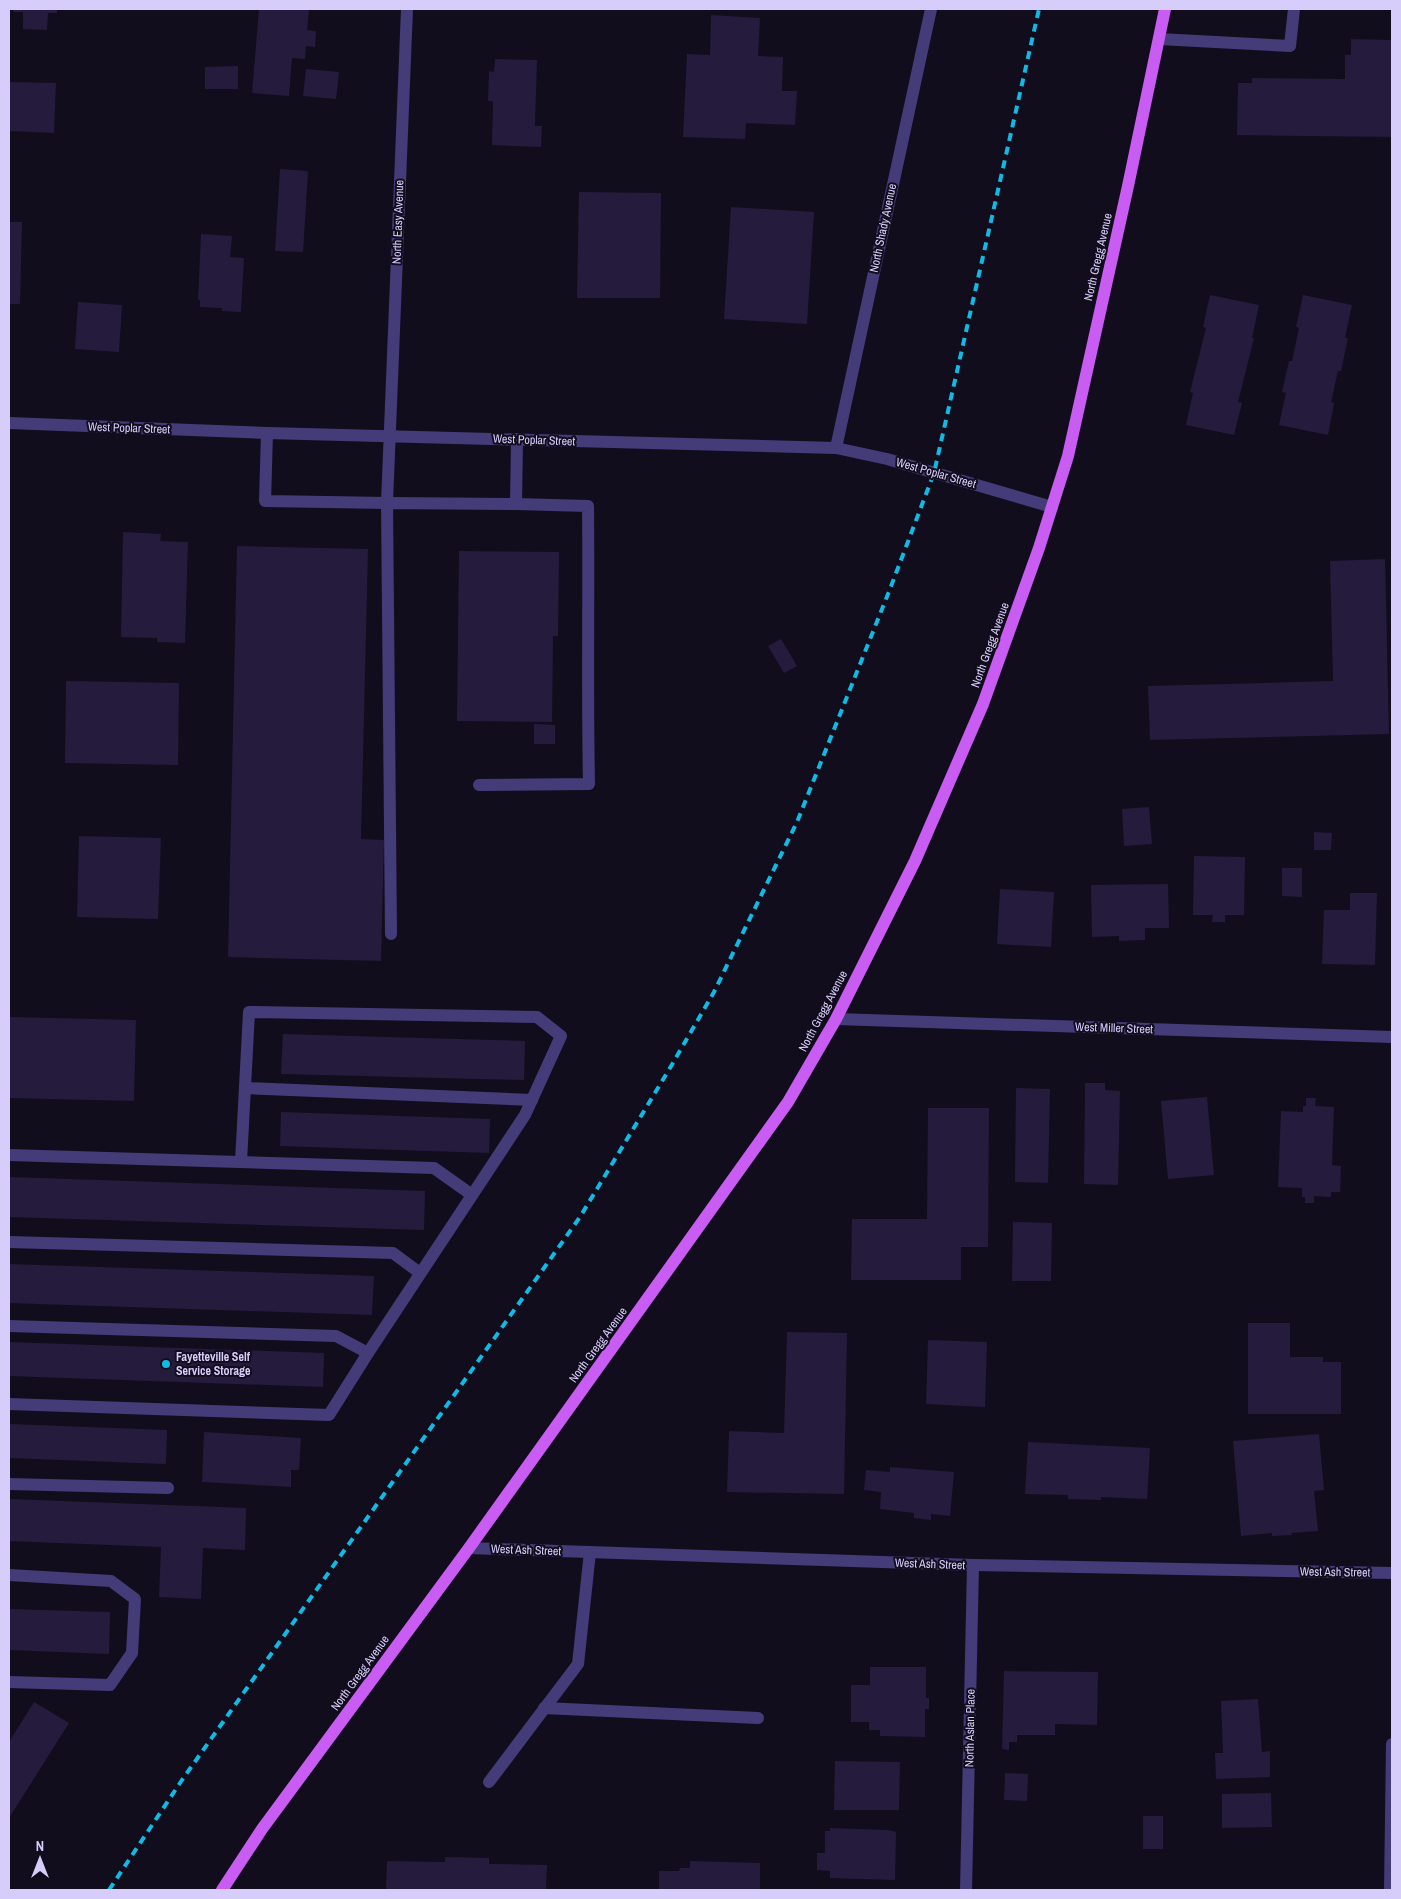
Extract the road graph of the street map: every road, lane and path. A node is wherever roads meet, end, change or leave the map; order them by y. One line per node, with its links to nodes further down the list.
1 (407, 9): 8 (street, North Easy Avenue)
2 (931, 9): 10 (street, North Shady Avenue)
3 (1165, 9): 5 (main road, North Gregg Avenue)
4 (1294, 9): 5 (street)
5 (1159, 39): 13 (main road, North Gregg Avenue)
6 (9, 423): 7 (street, West Poplar Street)
7 (267, 433): 8 (street, West Poplar Street); 11 (street)
8 (390, 436): 9 (street, West Poplar Street); 11 (street, North Easy Avenue)
9 (517, 439): 10 (street, West Poplar Street); 12 (street)
10 (836, 448): 13 (street, West Poplar Street)
11 (387, 503): 12 (street); 15 (street, North Easy Avenue)
12 (516, 504): 14 (street)
13 (1052, 507): 16 (main road, North Gregg Avenue)
14 (479, 785)
15 (392, 934)
16 (836, 1019): 17 (street, West Miller Street); 30 (main road, North Gregg Avenue)
17 (1392, 1036)
18 (245, 1088): 19 (street); 19 (street); 21 (street)
19 (532, 1100): 22 (street)
20 (9, 1155): 21 (street)
21 (241, 1162): 22 (street)
22 (472, 1195): 24 (street)
23 (9, 1242): 24 (street)
24 (420, 1273): 26 (street)
25 (9, 1326): 26 (street)
26 (368, 1354): 27 (street)
27 (9, 1404)
28 (9, 1484): 29 (street)
29 (168, 1488)
30 (468, 1548): 31 (street, West Ash Street); 40 (main road, North Gregg Avenue)
31 (590, 1552): 32 (street, West Ash Street); 36 (street)
32 (973, 1565): 33 (street, West Ash Street); 41 (street, North Aslan Place)
33 (1392, 1573)
34 (9, 1575): 35 (street)
35 (9, 1682)
36 (544, 1708): 37 (street); 39 (street)
37 (758, 1718)
38 (1392, 1744): 42 (street)
39 (489, 1782)
40 (222, 1890)
41 (966, 1890)
42 (1390, 1890)

